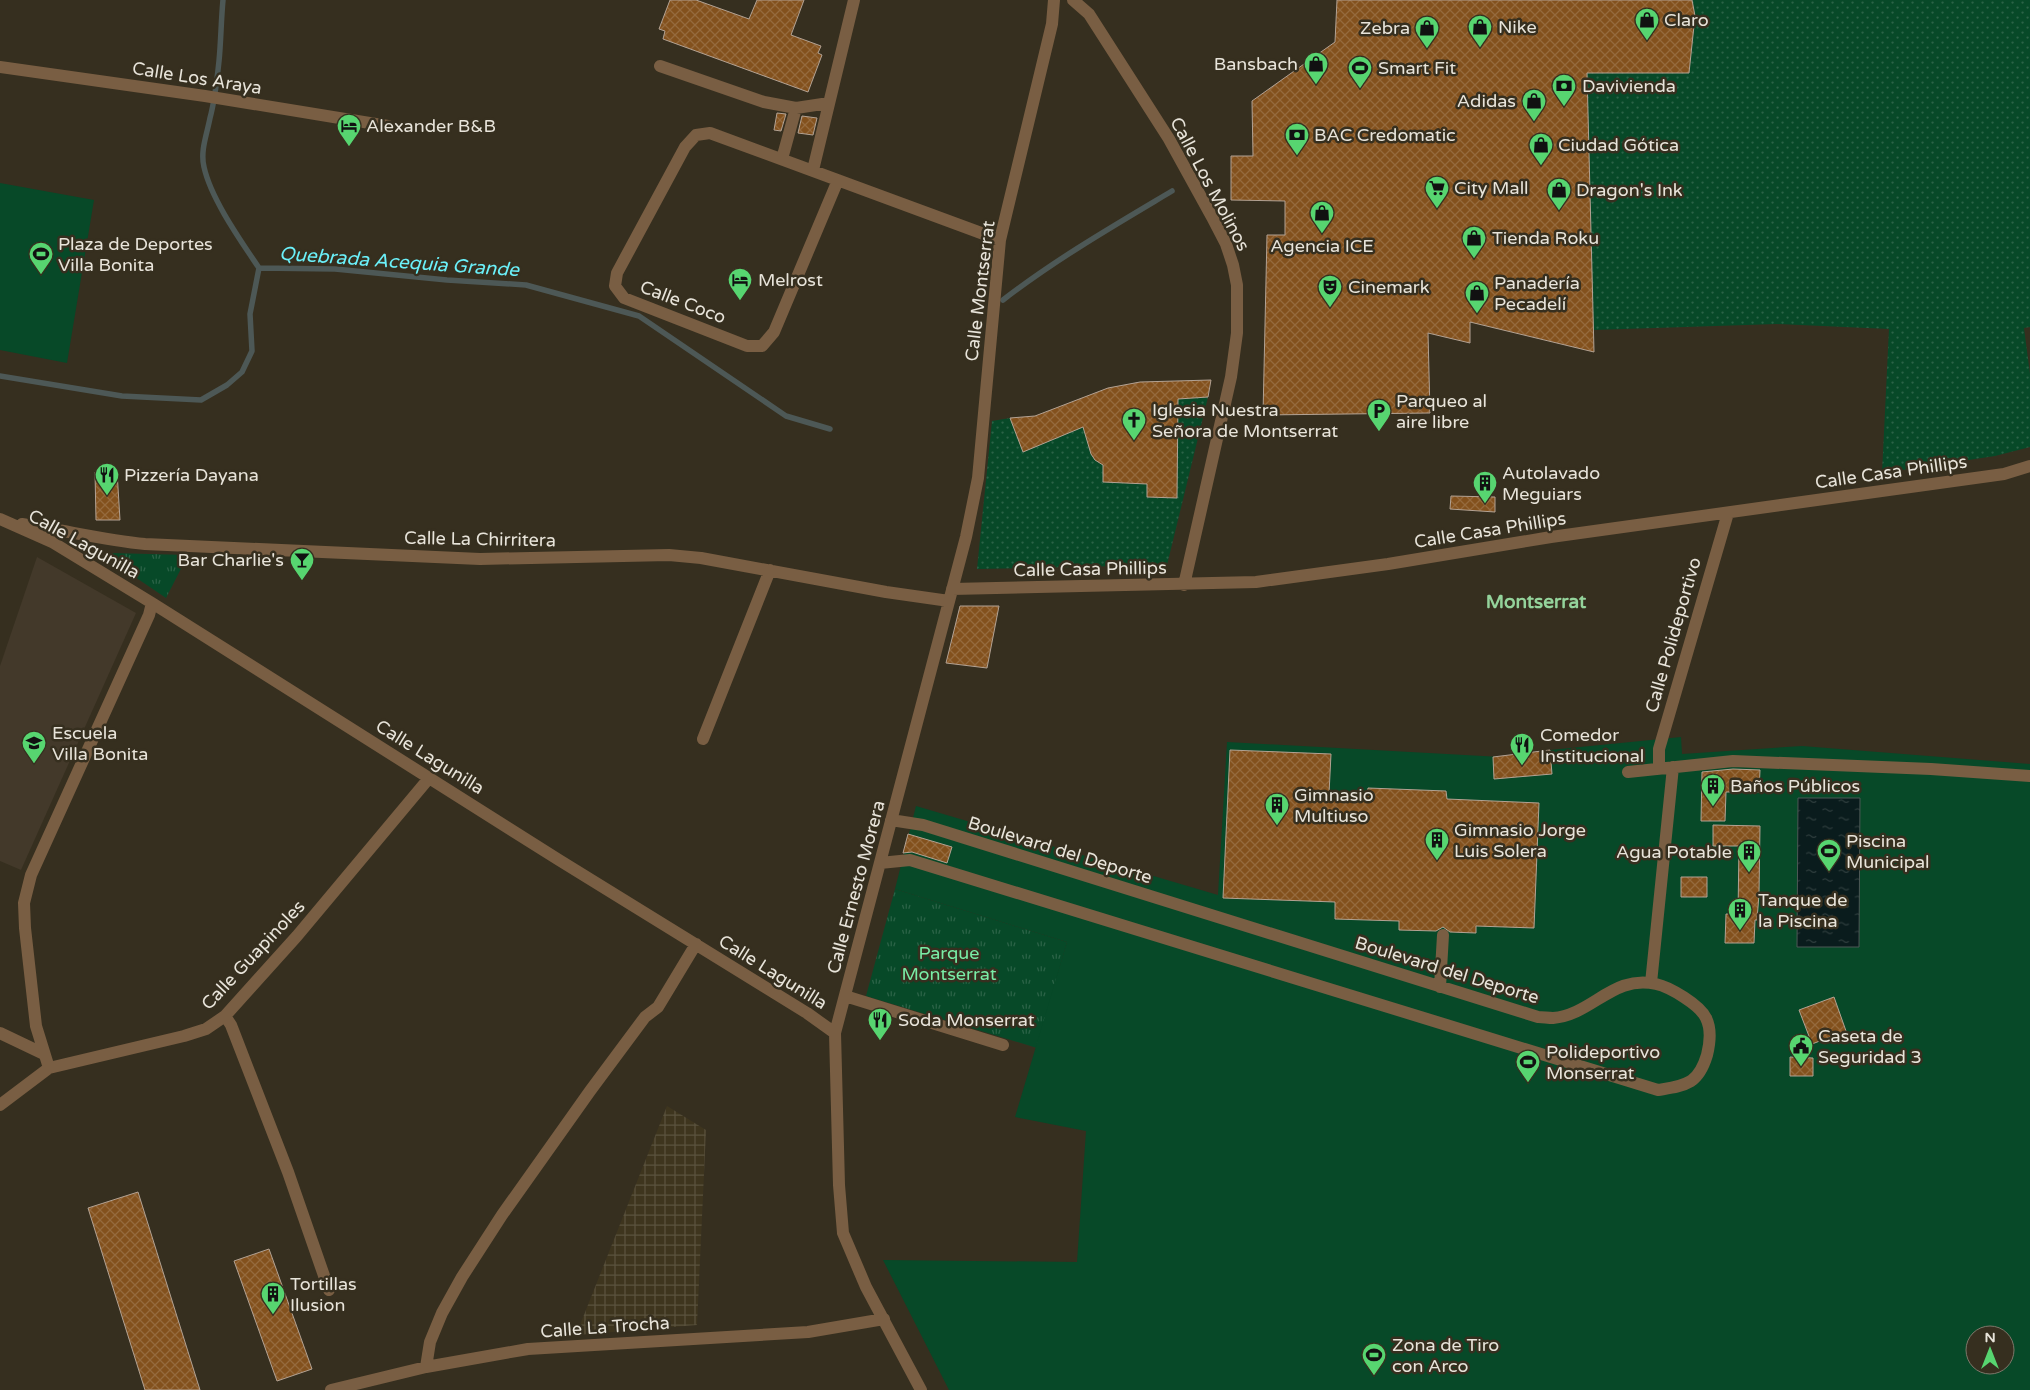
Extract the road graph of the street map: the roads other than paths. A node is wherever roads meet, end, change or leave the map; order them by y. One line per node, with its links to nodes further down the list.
1 (854, 0): 6 (street)
2 (1054, 0): 12 (street, Calle Montserrat)
3 (1073, 0): 17 (street, Calle Los Molinos)
4 (660, 66): 7 (street)
5 (0, 67): 8 (street, Calle Los Araya)
6 (829, 103): 7 (street); 10 (street)
7 (796, 108): 9 (street)
8 (388, 126)
9 (782, 159): 10 (street, Calle Coco); 11 (street, Calle Coco)
10 (812, 170): 11 (street, Calle Coco)
11 (838, 180): 12 (street, Calle Coco)
12 (1000, 240): 18 (street, Calle Montserrat)
13 (2030, 466): 14 (street, Calle Casa Phillips)
14 (1728, 512): 17 (street, Calle Casa Phillips); 22 (street, Calle Polideportivo)
15 (4, 521): 16 (street, Calle La Chirritera); 19 (street, Calle Lagunilla)
16 (770, 570): 18 (street, Calle La Chirritera); 20 (street)
17 (1184, 585): 18 (street, Calle Casa Phillips)
18 (951, 595): 26 (street, Calle Ernesto Morera)
19 (152, 603): 25 (street, Calle Lagunilla); 37 (street)
20 (703, 739)
21 (1673, 766): 22 (street); 24 (street); 30 (street)
22 (1659, 769): 23 (street)
23 (1628, 772)
24 (2030, 776)
25 (430, 777): 29 (street, Calle Lagunilla); 33 (street, Calle Guapinoles)
26 (891, 820): 27 (street, Calle Ernesto Morera); 31 (street, Boulevard del Deporte)
27 (880, 863): 30 (street, Boulevard del Deporte); 32 (street, Calle Ernesto Morera)
28 (1443, 935): 31 (street)
29 (696, 944): 35 (street, Calle Lagunilla); 42 (street)
30 (1651, 983): 31 (street, Boulevard del Deporte)
31 (1440, 987)
32 (845, 996): 35 (street, Calle Ernesto Morera); 36 (street)
33 (225, 1016): 38 (street, Calle Guapinoles); 40 (street)
34 (0, 1033): 37 (street)
35 (835, 1033): 41 (street, Calle Ernesto Morera)
36 (1002, 1045)
37 (44, 1054): 38 (street)
38 (48, 1068): 39 (street, Calle Guapinoles)
39 (0, 1105)
40 (329, 1290)
41 (884, 1319): 42 (street, Calle La Trocha); 44 (street, Calle Ernesto Morera)
42 (426, 1367): 43 (street, Calle La Trocha)
43 (331, 1390)
44 (921, 1390)

